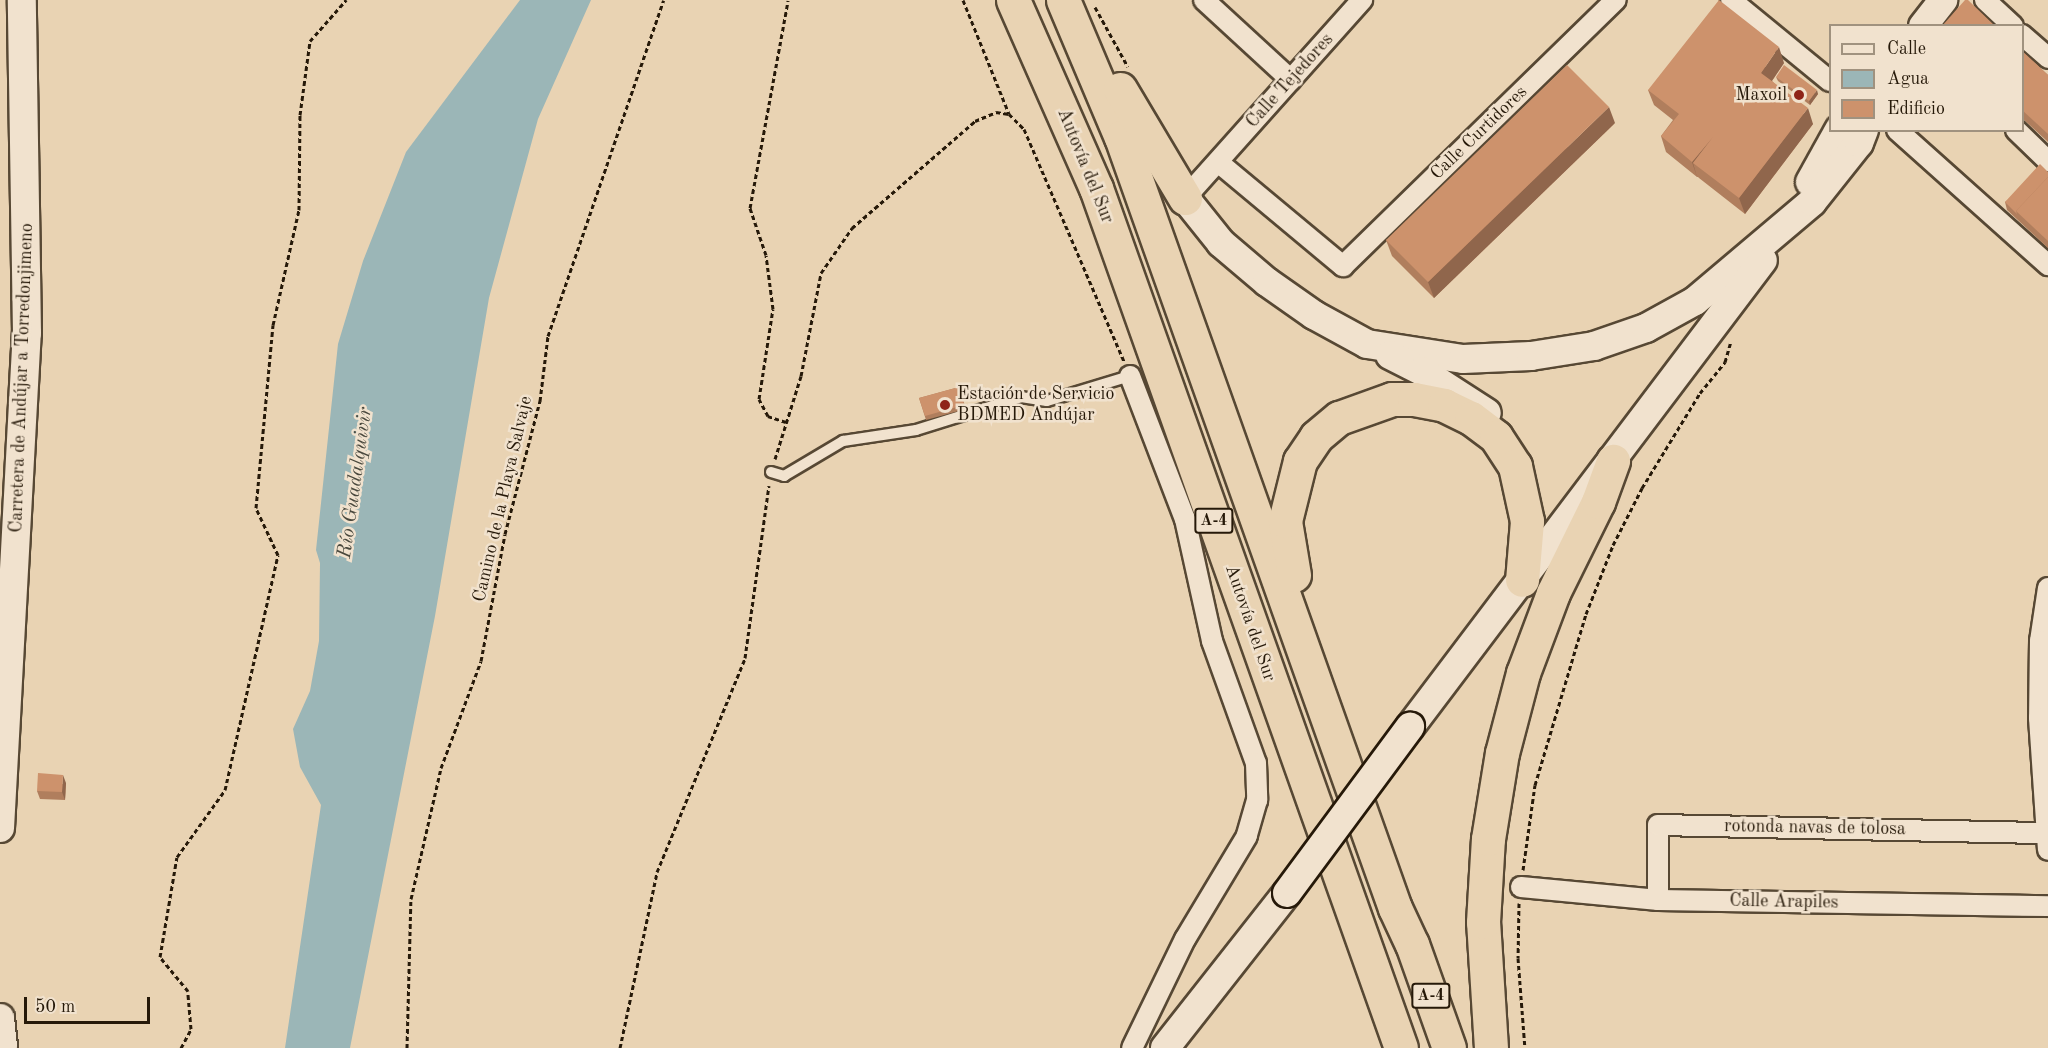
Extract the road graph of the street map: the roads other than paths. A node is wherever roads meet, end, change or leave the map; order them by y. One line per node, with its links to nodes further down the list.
1 (22, 0): 35 (street, Carretera de Andújar a Torredonjimeno)
2 (1013, 0): 41 (highway, Autovía del Sur / A-4)
3 (1362, 0): 16 (street, Calle Tejedores)
4 (1616, 0): 23 (street, Calle Curtidores)
5 (1731, 0): 17 (street)
6 (1943, 0): 11 (street)
7 (1960, 0): 12 (street)
8 (1985, 0): 13 (street)
9 (1210, 2): 16 (street)
10 (1068, 10): 24 (highway); 40 (highway, A-4)
11 (1925, 24)
12 (1942, 24)
13 (2011, 24)
14 (2024, 36): 15 (street)
15 (2048, 58)
16 (1291, 80): 23 (street, Calle Tejedores)
17 (1829, 80)
18 (1838, 132): 25 (street)
19 (1863, 132): 25 (street)
20 (1899, 132): 26 (street)
21 (2018, 132): 22 (street)
22 (2048, 161)
23 (1218, 162): 24 (street, Calle Tejedores)
24 (1185, 198): 27 (street)
25 (1795, 216): 27 (street); 29 (street)
26 (2048, 265)
27 (1367, 344): 31 (street)
28 (1130, 376): 30 (lane); 45 (street)
29 (1613, 461): 31 (street); 51 (highway)
30 (771, 472)
31 (1542, 553): 32 (street)
32 (1522, 580): 40 (highway); 42 (street, bridge)
33 (2048, 588): 34 (street)
34 (2044, 644): 36 (street)
35 (0, 828)
36 (2047, 842): 38 (street, rotonda navas de tolosa)
37 (1521, 887): 38 (street, Calle Arapiles)
38 (1658, 900): 39 (street, Calle Arapiles)
39 (2048, 906)
40 (1412, 944): 50 (highway, A-4)
41 (1381, 994): 48 (highway); 49 (highway, Autovía del Sur / A-4)
42 (1199, 1010): 46 (street); 47 (street)
43 (0, 1018): 44 (street)
44 (3, 1048)
45 (1132, 1048)
46 (1165, 1048)
47 (1186, 1048)
48 (1385, 1048)
49 (1401, 1048)
50 (1449, 1048)
51 (1491, 1048)

